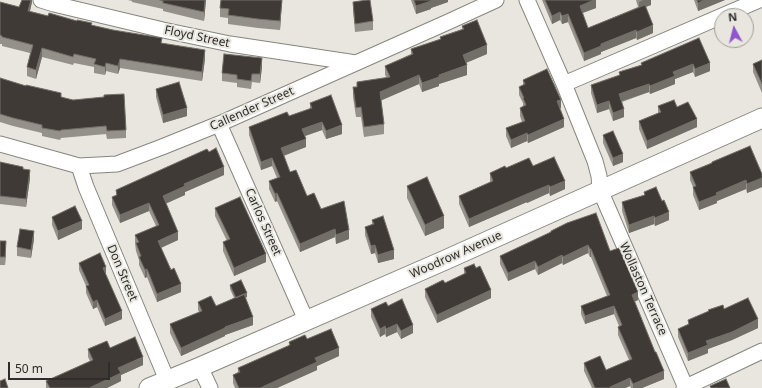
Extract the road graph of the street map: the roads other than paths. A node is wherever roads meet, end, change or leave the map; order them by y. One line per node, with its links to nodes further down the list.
1 (41, 0): 5 (street, Floyd Street)
2 (496, 0): 5 (street, Callender Street)
3 (527, 0): 6 (street, Wollaston Terrace)
4 (759, 0): 6 (street)
5 (356, 63): 8 (street, Callender Street)
6 (564, 84): 11 (street, Wollaston Terrace)
7 (762, 118): 11 (street, Woodrow Avenue)
8 (219, 124): 10 (street, Callender Street); 12 (street, Carlos Street)
9 (0, 144): 10 (street, Callender Street)
10 (78, 166): 15 (street, Don Street)
11 (600, 190): 12 (street, Woodrow Avenue); 18 (street, Wollaston Terrace)
12 (306, 320): 14 (street, Woodrow Avenue)
13 (762, 351): 18 (street)
14 (200, 367): 15 (street, Woodrow Avenue); 17 (street)
15 (167, 380): 16 (street, Woodrow Avenue)
16 (149, 388)
17 (210, 388)
18 (685, 388)

